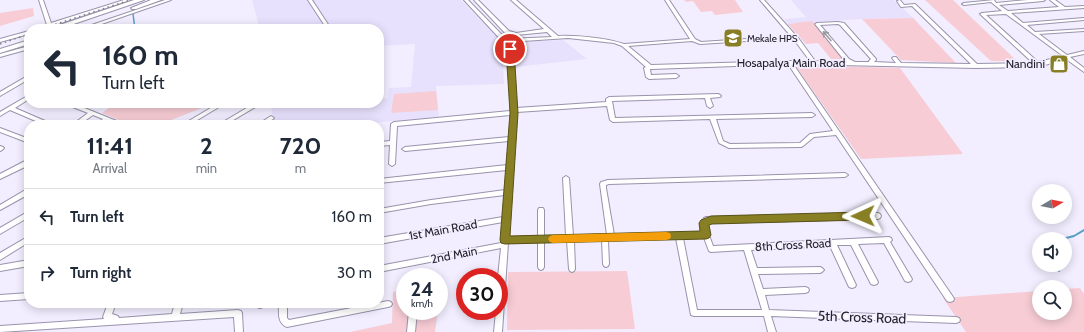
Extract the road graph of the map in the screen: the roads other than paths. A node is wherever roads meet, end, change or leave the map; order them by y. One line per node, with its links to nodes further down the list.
1 (41, 0): 23 (street)
2 (128, 0): 24 (street)
3 (141, 0): 25 (highway)
4 (146, 0): 26 (highway)
5 (154, 0): 27 (highway)
6 (158, 0): 28 (highway)
7 (169, 0): 29 (street)
8 (310, 0): 30 (street)
9 (466, 0): 41 (street)
10 (476, 0): 32 (street)
11 (513, 0): 32 (street)
12 (667, 0): 39 (street)
13 (762, 0): 52 (street)
14 (1043, 0): 17 (street)
15 (1052, 0): 20 (street)
16 (899, 1): 57 (street)
17 (992, 2): 18 (street); 21 (street)
18 (964, 4)
19 (1084, 7): 20 (street)
20 (1063, 8): 21 (street)
21 (1006, 12): 31 (street); 55 (street)
22 (1084, 19): 31 (street)
23 (50, 24)
24 (62, 24)
25 (64, 24)
26 (72, 24)
27 (83, 24)
28 (84, 24)
29 (97, 24)
30 (326, 24)
31 (1022, 24): 34 (street)
32 (548, 30): 36 (street)
33 (1084, 30): 34 (street)
34 (1034, 33): 49 (street)
35 (24, 34): 40 (street)
36 (557, 38): 41 (street); 43 (street)
37 (24, 39): 44 (highway)
38 (762, 39): 39 (street)
39 (693, 40): 43 (street)
40 (0, 41)
41 (505, 41): 72 (street)
42 (24, 44): 46 (highway)
43 (624, 45): 58 (street)
44 (0, 47)
45 (24, 49): 48 (street)
46 (0, 52)
47 (1083, 53): 49 (street, Hosapalya Main Road)
48 (0, 56)
49 (1065, 57): 55 (street, Hosapalya Main Road); 59 (street)
50 (894, 58): 56 (street)
51 (789, 62): 52 (street, Hosapalya Main Road); 58 (street, Hosapalya Main Road); 85 (street)
52 (813, 62): 53 (street, Hosapalya Main Road)
53 (854, 63): 54 (street, Hosapalya Main Road); 54 (street, one-way to 54)
54 (873, 64): 56 (street, Hosapalya Main Road)
55 (1037, 64): 57 (street, Hosapalya Main Road)
56 (900, 65): 57 (street, Hosapalya Main Road)
57 (976, 66)
58 (650, 67): 60 (street)
59 (1084, 70)
60 (676, 76)
61 (24, 80): 62 (street)
62 (0, 94)
63 (707, 96): 64 (street); 66 (street); 67 (street)
64 (718, 96)
65 (24, 100): 68 (street)
66 (610, 104): 72 (street); 76 (street)
67 (710, 106)
68 (10, 108): 74 (street); 79 (street)
69 (80, 108): 73 (street)
70 (214, 108): 81 (street)
71 (250, 108): 82 (street)
72 (514, 111): 87 (street); 88 (street)
73 (92, 113): 78 (street); 80 (street)
74 (0, 114)
75 (812, 115): 76 (street)
76 (712, 117): 85 (street)
77 (271, 118): 83 (street)
78 (108, 119)
79 (38, 120)
80 (82, 120)
81 (194, 120)
82 (230, 120)
83 (268, 120)
84 (0, 130): 86 (street)
85 (837, 133): 134 (street)
86 (24, 139)
87 (512, 139): 90 (street); 93 (street)
88 (392, 143): 89 (street); 91 (street)
89 (384, 144)
90 (405, 149)
91 (392, 164)
92 (24, 165): 95 (street)
93 (510, 167): 97 (street); 98 (street)
94 (845, 175): 109 (street)
95 (0, 177)
96 (566, 178): 111 (street)
97 (384, 180)
98 (508, 192): 101 (street); 105 (street)
99 (24, 194): 100 (street)
100 (0, 208)
101 (384, 210)
102 (541, 210): 110 (street)
103 (878, 216): 107 (street)
104 (24, 217): 106 (street)
105 (506, 218): 112 (street, 1st Main Road); 114 (street)
106 (0, 231)
107 (706, 235): 108 (street, 2nd Main); 117 (street, 8th Cross Road)
108 (679, 236): 109 (street, 2nd Main); 141 (street, 5th Cross Road)
109 (608, 238): 111 (street, 2nd Main); 120 (street)
110 (541, 239): 111 (street, 2nd Main); 114 (street, 2nd Main); 121 (street)
111 (570, 239): 124 (street)
112 (384, 240)
113 (24, 242): 118 (street)
114 (505, 242): 123 (street, 2nd Main); 147 (street)
115 (854, 242): 116 (street, 8th Cross Road); 127 (street, 8th Cross Road); 128 (street)
116 (832, 243): 117 (street, 8th Cross Road); 129 (street)
117 (747, 247): 126 (street)
118 (0, 257)
119 (24, 264): 122 (street)
120 (606, 264)
121 (541, 267)
122 (0, 268)
123 (384, 268)
124 (572, 269)
125 (820, 270): 126 (street)
126 (754, 271): 131 (street)
127 (908, 279)
128 (874, 282)
129 (852, 285)
130 (805, 290): 131 (street)
131 (760, 292): 141 (street)
132 (24, 296): 133 (street)
133 (0, 298)
134 (950, 299)
135 (388, 304): 136 (street)
136 (384, 305)
137 (110, 308): 140 (street)
138 (283, 308): 139 (street)
139 (368, 308)
140 (178, 311): 144 (street); 145 (street)
141 (767, 313): 143 (street, 5th Cross Road); 148 (street)
142 (412, 320): 146 (street)
143 (956, 320)
144 (0, 329)
145 (239, 332)
146 (411, 332)
147 (498, 332)
148 (772, 332)

